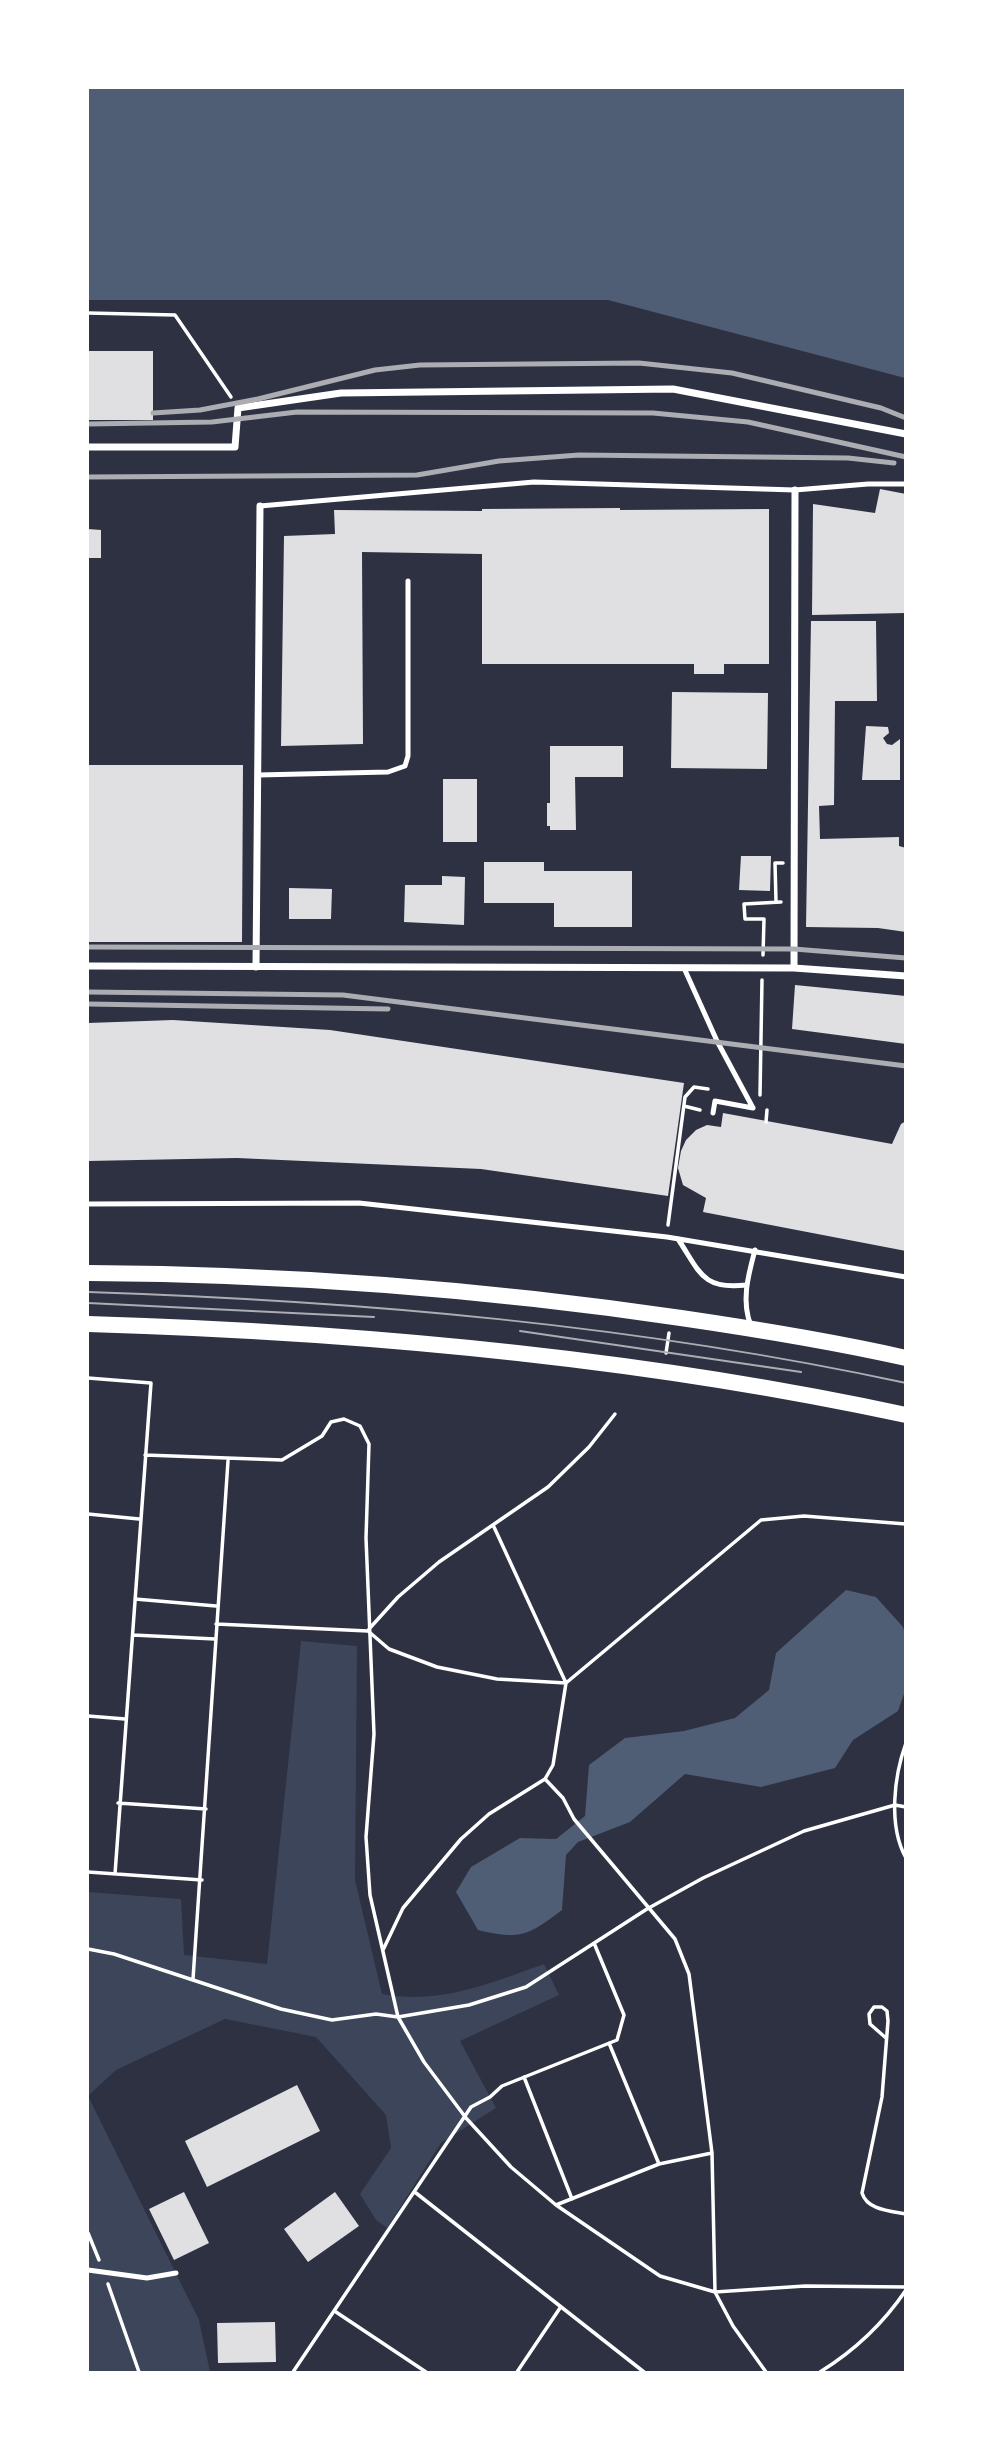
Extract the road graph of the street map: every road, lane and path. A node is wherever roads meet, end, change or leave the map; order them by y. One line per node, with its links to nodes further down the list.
1 (88, 313): 2 (path)
2 (238, 408): 3 (street); 4 (street)
3 (905, 434)
4 (88, 447)
5 (905, 484): 6 (lane)
6 (795, 490): 7 (lane); 10 (street)
7 (260, 506): 9 (street)
8 (408, 581): 9 (lane)
9 (258, 775): 13 (street)
10 (794, 902): 11 (path); 15 (street)
11 (763, 958)
12 (88, 966): 13 (street)
13 (256, 967): 14 (street)
14 (684, 968): 15 (street); 22 (lane)
15 (794, 968): 17 (street)
16 (762, 971): 19 (path)
17 (905, 976)
18 (721, 1091): 20 (path)
19 (747, 1096)
20 (684, 1106): 22 (path); 25 (path)
21 (767, 1110): 23 (path)
22 (713, 1113)
23 (766, 1122)
24 (88, 1204): 25 (lane)
25 (667, 1237): 26 (lane)
26 (678, 1239): 27 (lane); 30 (lane)
27 (755, 1250): 29 (lane); 30 (lane)
28 (88, 1273): 31 (main road)
29 (905, 1277)
30 (746, 1285): 33 (lane)
31 (671, 1317): 33 (main road); 35 (path)
32 (88, 1324): 35 (main road)
33 (752, 1329): 34 (main road)
34 (905, 1358)
35 (663, 1371): 38 (main road)
36 (88, 1378): 39 (path)
37 (615, 1414): 44 (path)
38 (905, 1415)
39 (145, 1455): 40 (path); 42 (path)
40 (228, 1460): 46 (path); 48 (path)
41 (88, 1514): 42 (path)
42 (139, 1519): 45 (path)
43 (905, 1524): 51 (path)
44 (494, 1527): 48 (path); 51 (path)
45 (135, 1599): 46 (path); 49 (path)
46 (216, 1606): 47 (path)
47 (216, 1624): 48 (path); 50 (path)
48 (368, 1631): 51 (path); 67 (path)
49 (132, 1634): 50 (path); 53 (path)
50 (215, 1639): 59 (path)
51 (566, 1683): 55 (path)
52 (88, 1717): 53 (path)
53 (125, 1720): 56 (path)
54 (905, 1743): 57 (path)
55 (545, 1779): 64 (path); 67 (path)
56 (118, 1803): 59 (path); 62 (path)
57 (895, 1805): 58 (path); 60 (path); 64 (path)
58 (905, 1807)
59 (206, 1809): 63 (path)
60 (905, 1858)
61 (88, 1872): 62 (path)
62 (114, 1874): 63 (path)
63 (202, 1880): 68 (path)
64 (647, 1909): 65 (path); 74 (path)
65 (594, 1942): 69 (path); 71 (path)
66 (88, 1949): 68 (path)
67 (382, 1951): 69 (path)
68 (193, 1979): 69 (path)
69 (398, 2017): 73 (path)
70 (886, 2038): 70 (path); 79 (path)
71 (609, 2043): 72 (path); 75 (path)
72 (524, 2076): 73 (path); 77 (path)
73 (466, 2118): 76 (path); 78 (path)
74 (712, 2153): 75 (path); 85 (path)
75 (659, 2164): 77 (path)
76 (416, 2193): 86 (path); 87 (path)
77 (572, 2199): 78 (path)
78 (556, 2205): 85 (path)
79 (905, 2214)
80 (88, 2233): 82 (path)
81 (88, 2270): 82 (lane)
82 (104, 2272): 83 (lane); 88 (path)
83 (176, 2273)
84 (905, 2289): 85 (path); 94 (path)
85 (715, 2292): 93 (path)
86 (560, 2308): 91 (path); 92 (path)
87 (335, 2312): 89 (path); 90 (path)
88 (139, 2372)
89 (293, 2372)
90 (426, 2372)
91 (517, 2372)
92 (644, 2372)
93 (766, 2372)
94 (820, 2372)

